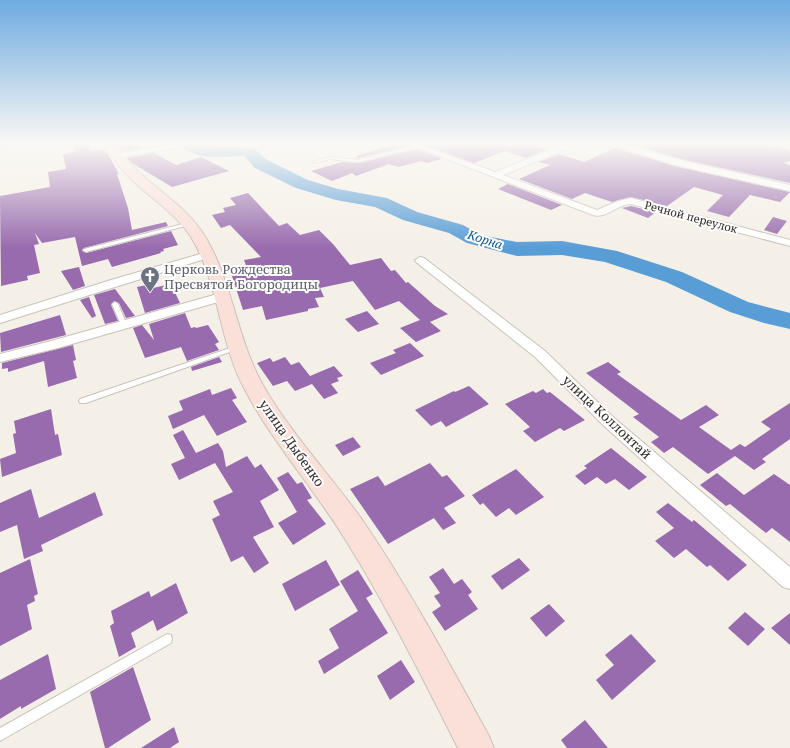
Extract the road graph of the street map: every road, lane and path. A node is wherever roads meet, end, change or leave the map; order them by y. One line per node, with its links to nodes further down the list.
1 (139, 179): 5 (main road, улица Дыбенко)
2 (505, 179): 6 (street, Речной переулок)
3 (750, 179): 4 (street)
4 (790, 187)
5 (188, 224): 7 (lane); 8 (main road, улица Дыбенко)
6 (790, 243)
7 (86, 250)
8 (207, 255): 10 (main road, улица Дыбенко); 12 (street)
9 (420, 260): 17 (street, улица Коллонтай)
10 (221, 297): 13 (street); 14 (main road, улица Дыбенко)
11 (115, 304): 13 (lane)
12 (0, 319)
13 (124, 325): 15 (street)
14 (236, 348): 16 (lane); 20 (main road, улица Дыбенко)
15 (0, 358)
16 (83, 401)
17 (790, 580)
18 (167, 639): 19 (lane)
19 (0, 735)
20 (477, 748)

